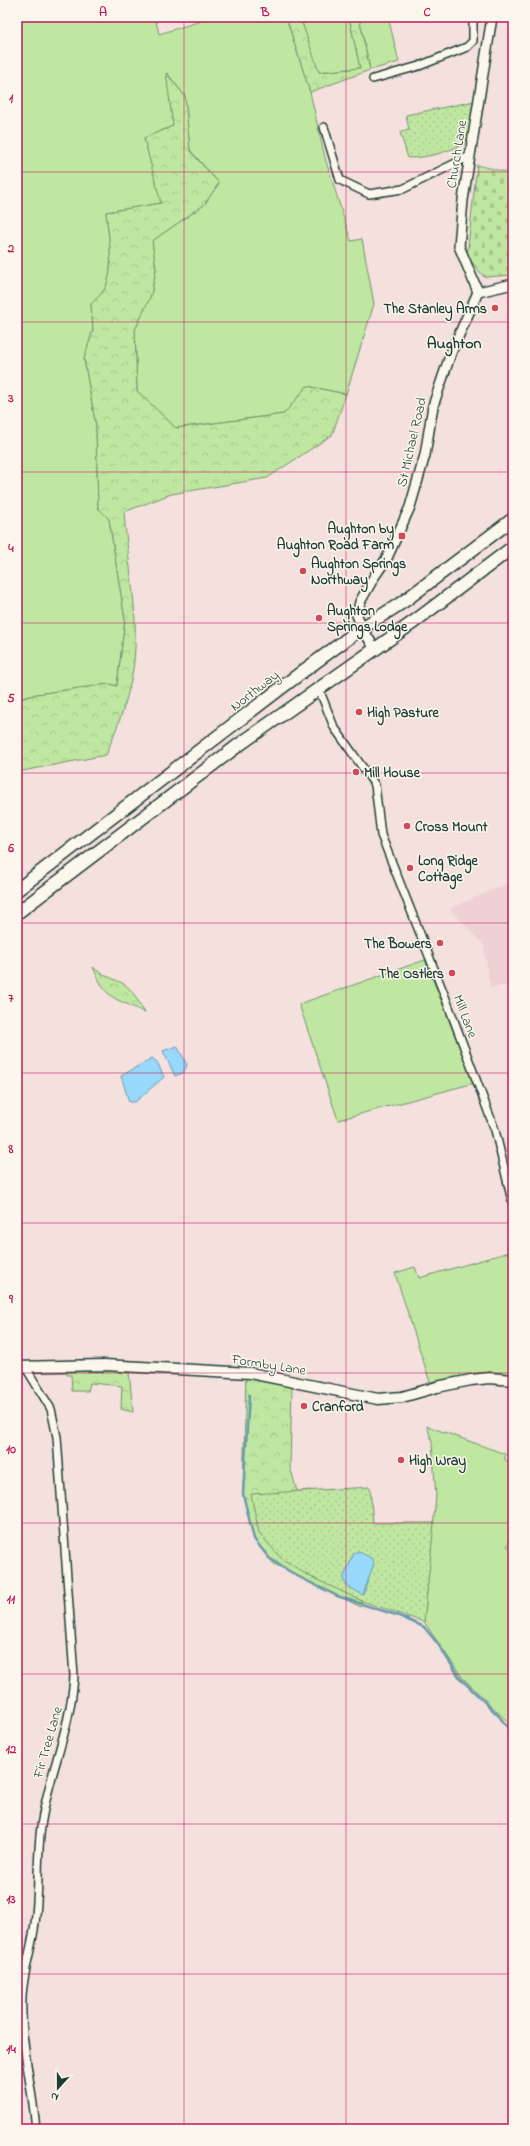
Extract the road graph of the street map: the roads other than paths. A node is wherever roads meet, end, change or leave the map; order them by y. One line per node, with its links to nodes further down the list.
1 (473, 17): 3 (street)
2 (492, 17): 5 (street, Church Lane)
3 (373, 79)
4 (324, 127): 5 (street)
5 (470, 156): 7 (street, Church Lane)
6 (513, 284): 7 (street)
7 (478, 292): 10 (street, St Michael Road)
8 (513, 519): 10 (highway, Northway)
9 (513, 547): 11 (highway)
10 (362, 628): 11 (street); 12 (highway, Northway)
11 (375, 649): 13 (highway)
12 (302, 672): 13 (highway); 14 (highway, Northway)
13 (315, 690): 15 (highway); 16 (street, Mill Lane)
14 (17, 890)
15 (17, 913)
16 (513, 1205)
17 (22, 1367): 18 (main road, Formby Lane); 19 (street, Fir Tree Lane)
18 (513, 1380)
19 (36, 2129)

